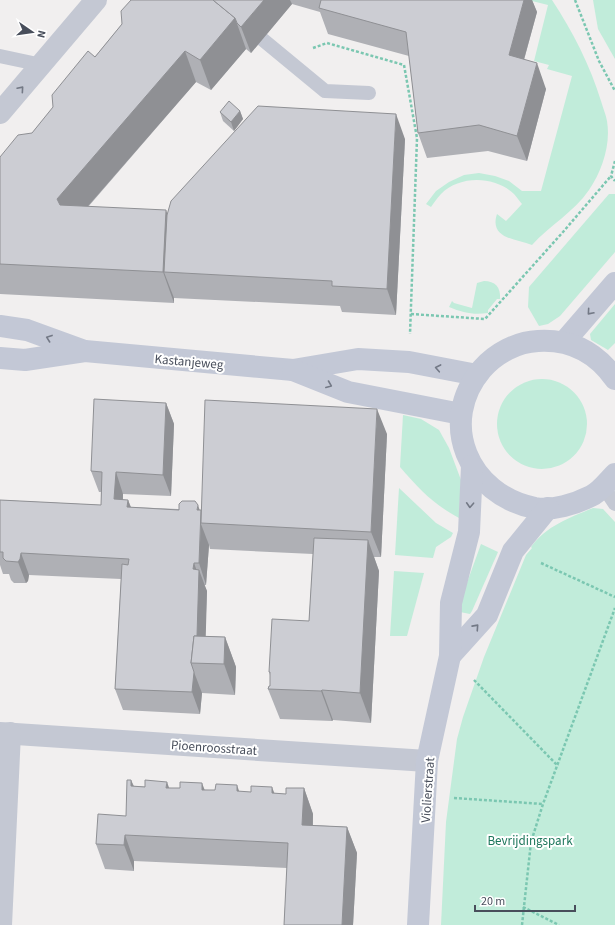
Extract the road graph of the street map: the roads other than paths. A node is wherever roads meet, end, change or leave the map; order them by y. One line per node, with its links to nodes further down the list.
1 (96, 0): 4 (street)
2 (262, 39): 5 (lane)
3 (0, 56): 4 (lane)
4 (42, 65): 6 (street, one-way to 4)
5 (369, 93)
6 (0, 113)
7 (615, 283): 9 (street, one-way to 9)
8 (0, 326): 10 (street, Kastanjeweg, one-way to 8)
9 (564, 342): 12 (street); 14 (street)
10 (85, 351): 11 (street, Kastanjeweg); 13 (street, Kastanjeweg)
11 (0, 358)
12 (612, 367)
13 (293, 370): 14 (street, Kastanjeweg, one-way to 13); 15 (street, Kastanjeweg, one-way to 15)
14 (477, 375): 15 (street)
15 (461, 414): 16 (street)
16 (472, 466): 19 (street); 20 (street, Violierstraat, one-way to 20)
17 (609, 480): 18 (lane); 19 (street)
18 (615, 504)
19 (548, 508): 20 (street, one-way to 19)
20 (450, 656): 22 (street, Violierstraat)
21 (5, 733): 22 (street, Pioenroosstraat); 23 (street)
22 (428, 761): 24 (street, Violierstraat)
23 (1, 925)
24 (418, 925)

